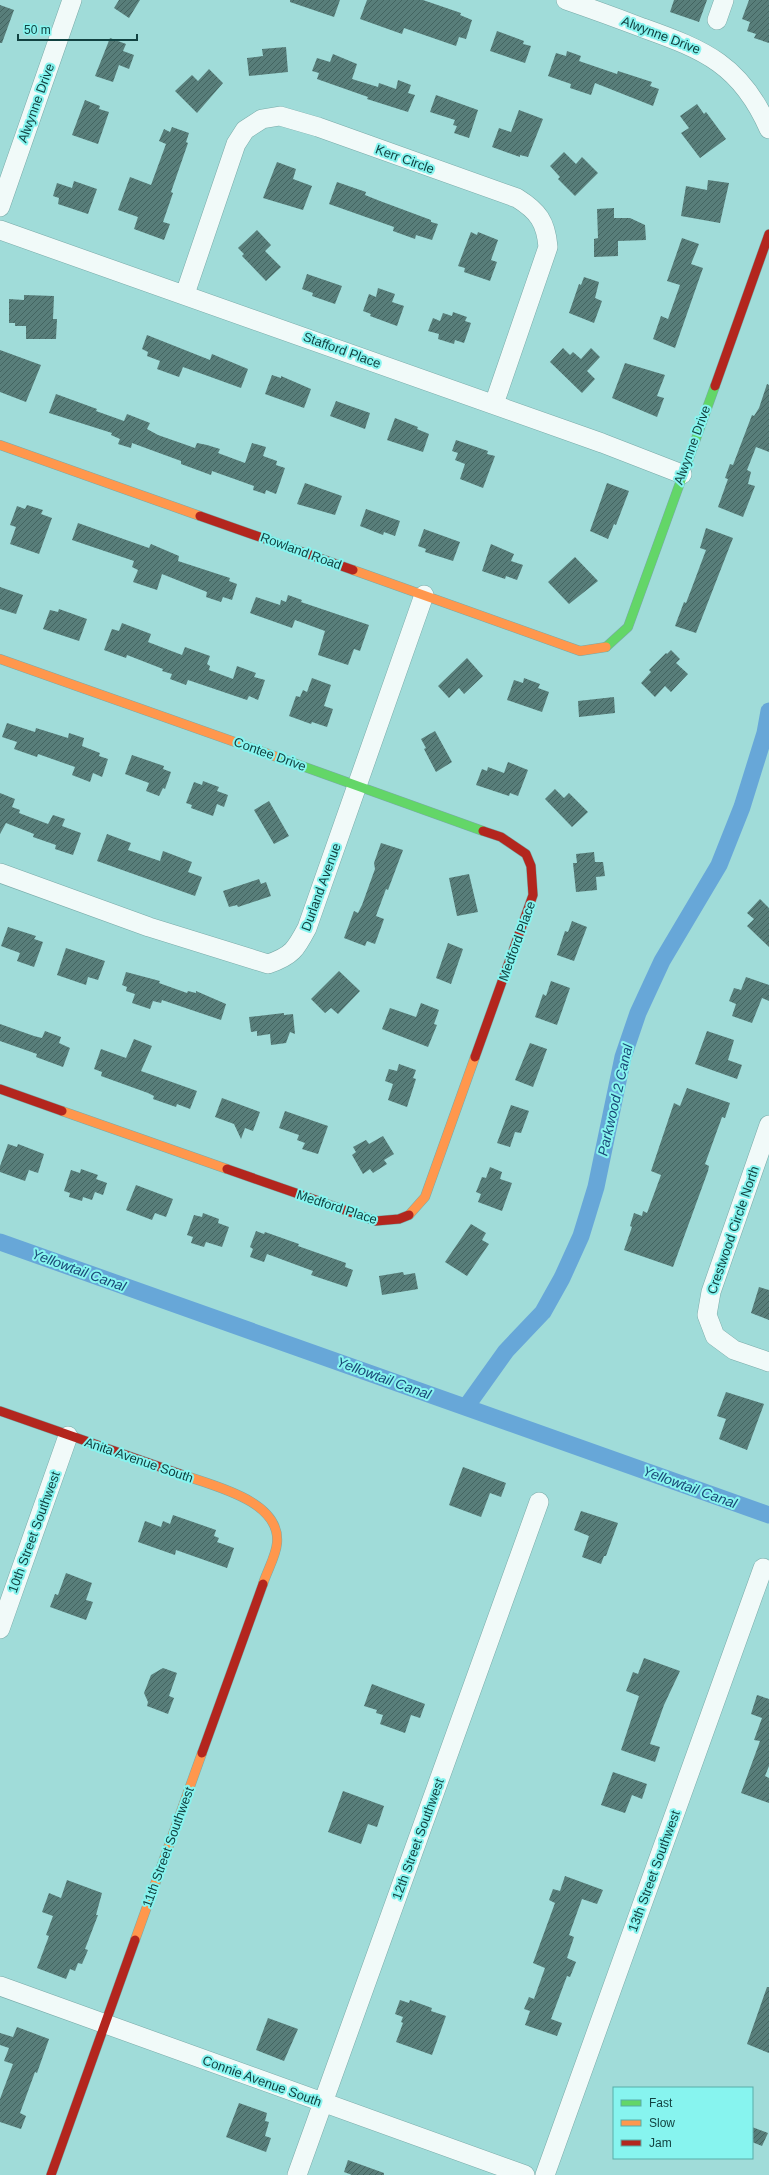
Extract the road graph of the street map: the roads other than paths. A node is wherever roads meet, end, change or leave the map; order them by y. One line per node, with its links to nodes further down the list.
1 (72, 0): 6 (street, Alwynne Drive)
2 (566, 0): 5 (street, Alwynne Drive)
3 (724, 0): 4 (street)
4 (717, 20)
5 (769, 129)
6 (0, 207)
7 (0, 230): 9 (street, Stafford Place)
8 (769, 234): 12 (street, Alwynne Drive)
9 (185, 294): 10 (street, Stafford Place); 10 (street, Kerr Circle)
10 (494, 404): 12 (street, Stafford Place)
11 (0, 444): 13 (street, Rowland Road)
12 (682, 474): 14 (street, Alwynne Drive)
13 (424, 595): 14 (street, Rowland Road); 16 (street, Durland Avenue)
14 (604, 649)
15 (0, 659): 16 (street, Contee Drive)
16 (357, 785): 17 (street, Contee Drive); 18 (street, Durland Avenue)
17 (532, 863): 19 (street, Medford Place)
18 (0, 873)
19 (0, 1089)
20 (769, 1125): 21 (street, Crestwood Circle North)
21 (769, 1362)
22 (0, 1411): 23 (street, Anita Avenue South)
23 (68, 1436): 25 (street, Anita Avenue South); 27 (street, 10th Street Southwest)
24 (539, 1502): 30 (street, 12th Street Southwest)
25 (272, 1519): 29 (street, 11th Street Southwest)
26 (763, 1568): 34 (street, 13th Street Southwest)
27 (0, 1629)
28 (0, 1986): 29 (street, Connie Avenue South)
29 (104, 2024): 30 (street, Connie Avenue South); 31 (street, 11th Street Southwest)
30 (323, 2103): 32 (street, 12th Street Southwest); 33 (street, Connie Avenue South)
31 (51, 2175)
32 (297, 2175)
33 (525, 2175)
34 (545, 2175)

